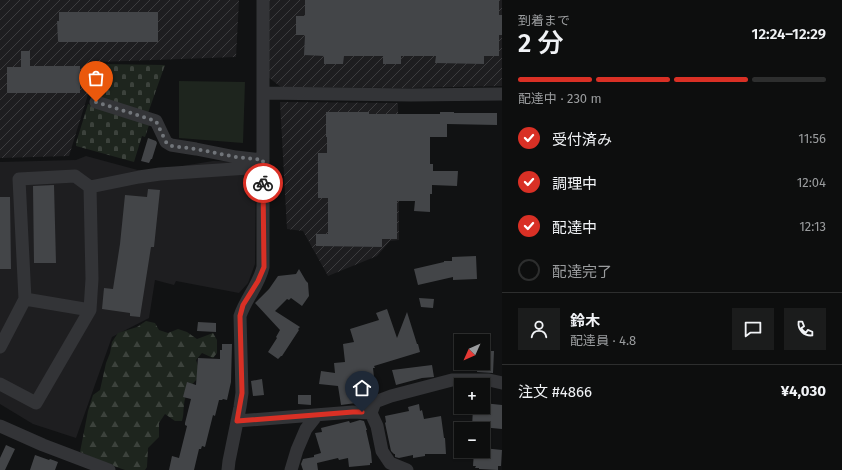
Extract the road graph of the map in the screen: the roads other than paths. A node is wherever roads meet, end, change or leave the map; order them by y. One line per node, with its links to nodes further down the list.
1 (263, 0): 2 (street)
2 (263, 93): 3 (street); 5 (street)
3 (502, 94)
4 (96, 102): 5 (street)
5 (263, 163): 6 (street); 16 (street)
6 (90, 187): 7 (street); 8 (street)
7 (26, 299): 8 (street); 9 (street)
8 (90, 310): 11 (street)
9 (0, 347)
10 (502, 383): 12 (street)
11 (0, 384)
12 (438, 384): 13 (street); 14 (street)
13 (454, 386)
14 (371, 413): 15 (street); 18 (street)
15 (317, 415): 16 (street); 21 (street)
16 (237, 421): 20 (street)
17 (0, 426): 19 (street)
18 (388, 466): 22 (street)
19 (109, 470)
20 (228, 470)
21 (291, 470)
22 (407, 470)

